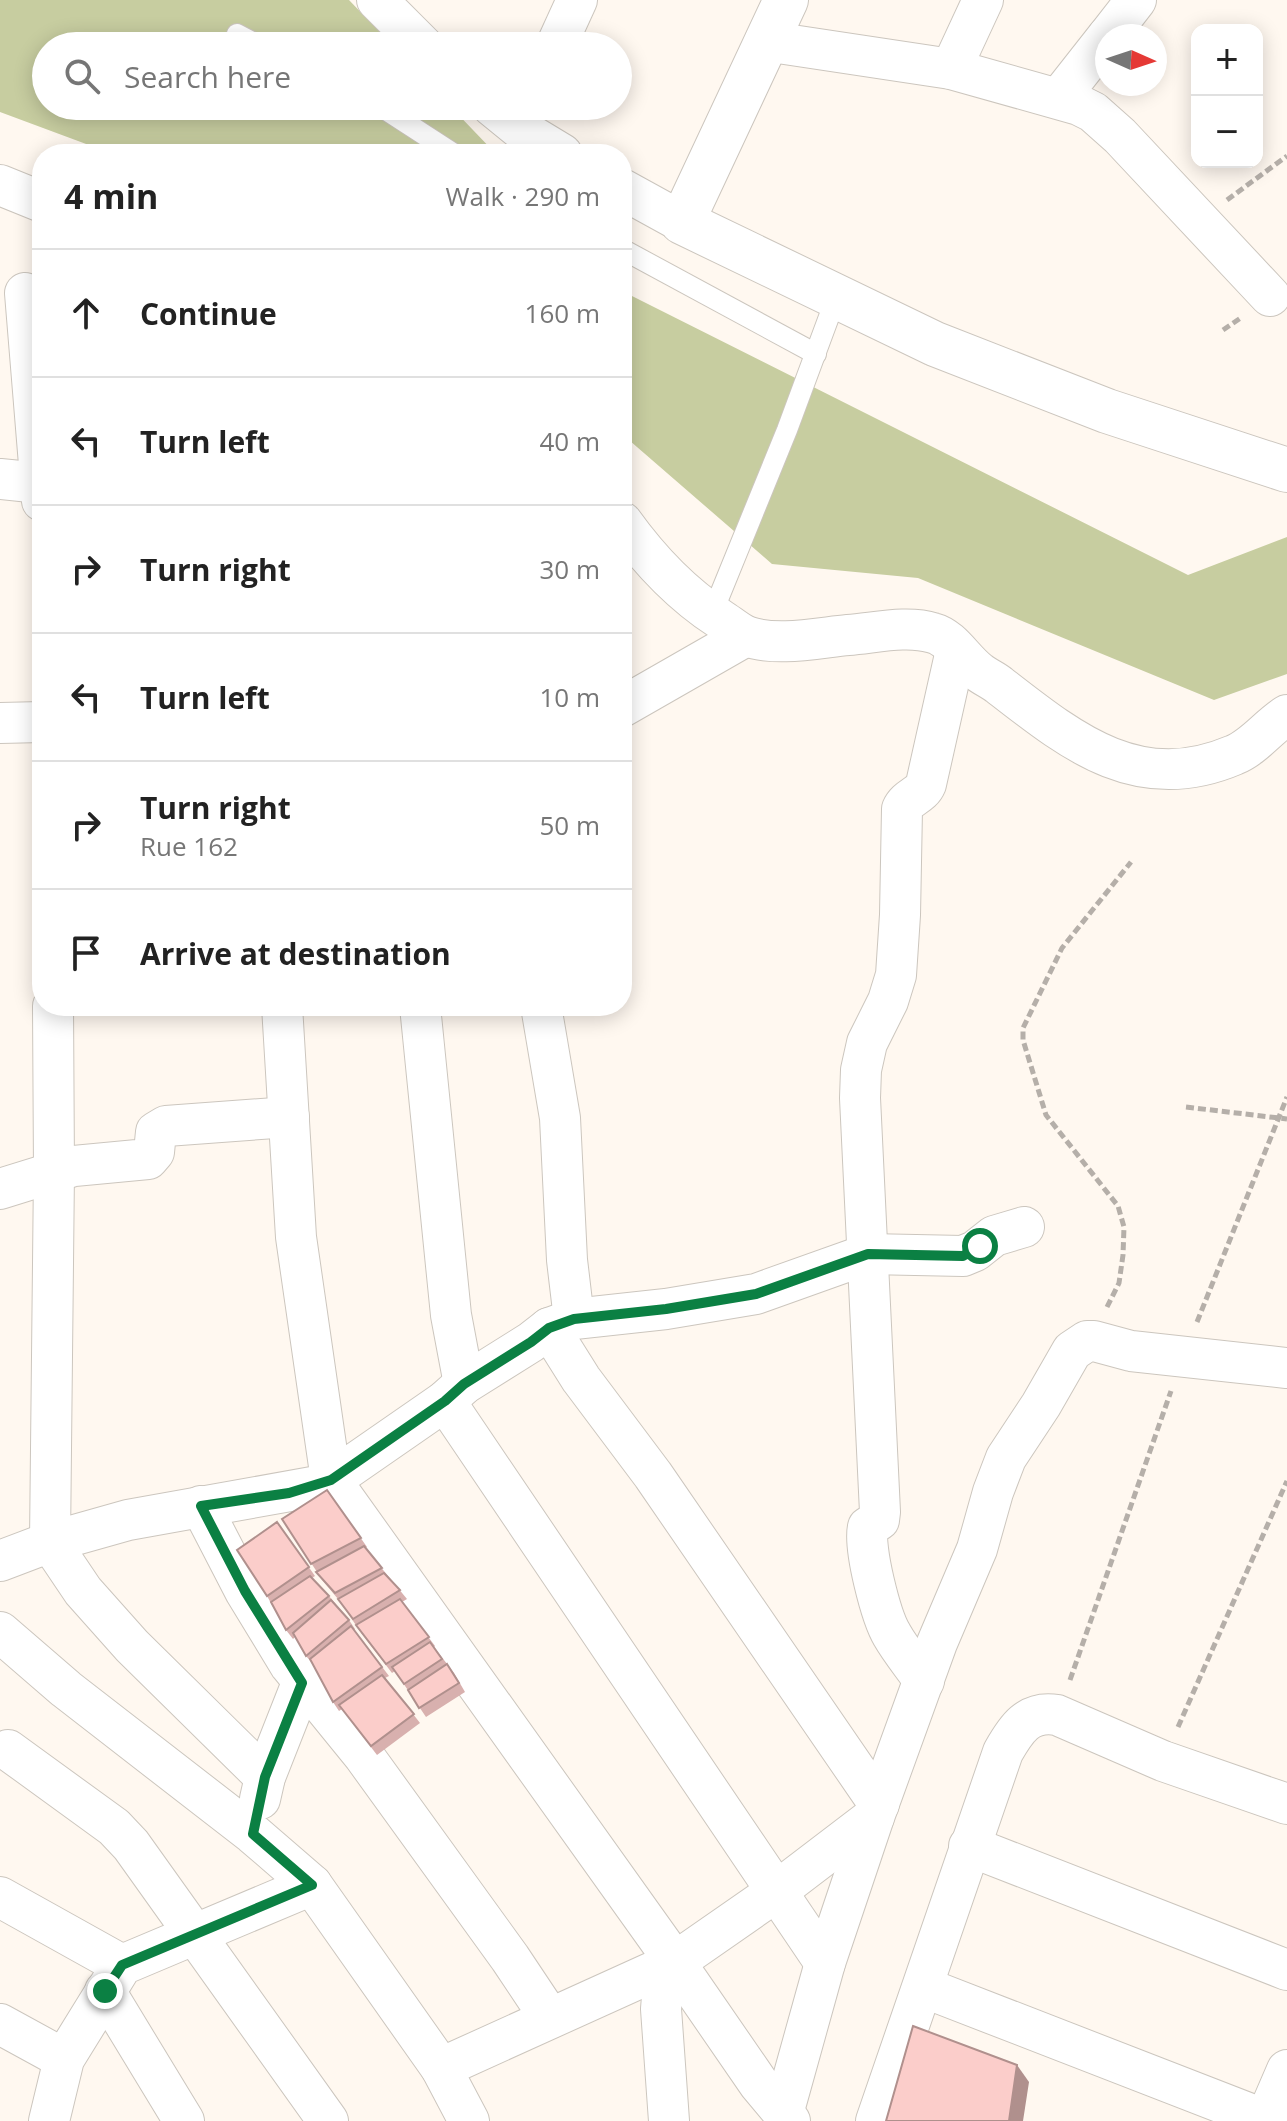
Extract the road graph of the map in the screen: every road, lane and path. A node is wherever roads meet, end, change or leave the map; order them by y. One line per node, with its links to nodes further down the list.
1 (377, 0): 7 (street)
2 (577, 0): 8 (street)
3 (786, 0): 9 (street)
4 (983, 0): 11 (street)
5 (1136, 0): 6 (street)
6 (1117, 24)
7 (409, 32)
8 (562, 32)
9 (765, 41): 11 (street); 22 (street)
10 (1095, 52): 12 (street)
11 (951, 69): 12 (street)
12 (1059, 98): 21 (street)
13 (402, 120): 15 (lane)
14 (522, 120): 16 (street)
15 (439, 144)
16 (550, 144)
17 (1287, 156): 21 (path)
18 (0, 185): 20 (street)
19 (632, 194): 22 (street)
20 (32, 198)
21 (1201, 219): 25 (street)
22 (682, 222): 26 (street)
23 (632, 254): 27 (lane)
24 (22, 294): 28 (street)
25 (1270, 296)
26 (836, 298): 27 (lane); 29 (street)
27 (816, 354): 33 (lane)
28 (32, 398)
29 (1287, 470)
30 (0, 479): 31 (street)
31 (32, 489)
32 (632, 535): 33 (street)
33 (712, 614): 34 (street)
34 (746, 636): 35 (street); 36 (street)
35 (956, 650): 37 (street); 53 (street)
36 (632, 701)
37 (1287, 715)
38 (32, 722): 39 (street)
39 (0, 723)
40 (1131, 862): 55 (path)
41 (53, 1016): 50 (street)
42 (282, 1016): 47 (street)
43 (421, 1016): 58 (street)
44 (543, 1016): 54 (street)
45 (1287, 1097): 48 (path)
46 (1186, 1107): 48 (path)
47 (289, 1117): 50 (street); 59 (street)
48 (1278, 1118): 49 (path); 56 (path)
49 (1287, 1119)
50 (54, 1171): 51 (street); 62 (street)
51 (0, 1189)
52 (1024, 1227): 53 (street)
53 (868, 1254): 54 (street); 65 (street)
54 (561, 1323): 58 (street); 72 (street)
55 (1079, 1345): 56 (street); 65 (street)
56 (1184, 1356): 57 (street); 67 (path)
57 (1287, 1368)
58 (454, 1393): 59 (street); 76 (street)
59 (331, 1480): 61 (street); 79 (street)
60 (1287, 1481): 69 (path)
61 (201, 1506): 62 (street); 66 (street)
62 (50, 1542): 63 (street); 70 (street)
63 (0, 1561)
64 (0, 1632): 73 (street)
65 (924, 1681): 72 (street)
66 (302, 1683): 70 (street); 84 (street)
67 (1057, 1715): 69 (street); 74 (street)
68 (8, 1750): 78 (street)
69 (1163, 1761): 71 (street)
70 (265, 1777): 73 (street)
71 (1287, 1804)
72 (876, 1810): 76 (street); 80 (street)
73 (253, 1834): 75 (street)
74 (969, 1846): 81 (street); 83 (street)
75 (312, 1885): 78 (street); 87 (street)
76 (777, 1891): 79 (street); 80 (street)
77 (0, 1897): 82 (street)
78 (195, 1933): 82 (street); 94 (street)
79 (675, 1962): 84 (street); 89 (street); 90 (street)
80 (825, 1963): 90 (street)
81 (1287, 1970)
82 (113, 1978): 86 (street); 93 (street)
83 (923, 1987): 91 (street); 96 (street)
84 (550, 2018): 87 (street)
85 (1, 2028): 86 (street)
86 (64, 2059): 92 (street)
87 (441, 2068): 95 (street)
88 (1287, 2070): 91 (street)
89 (658, 2116)
90 (787, 2117)
91 (1265, 2120)
92 (49, 2121)
93 (184, 2121)
94 (328, 2121)
95 (469, 2121)
96 (876, 2121)

